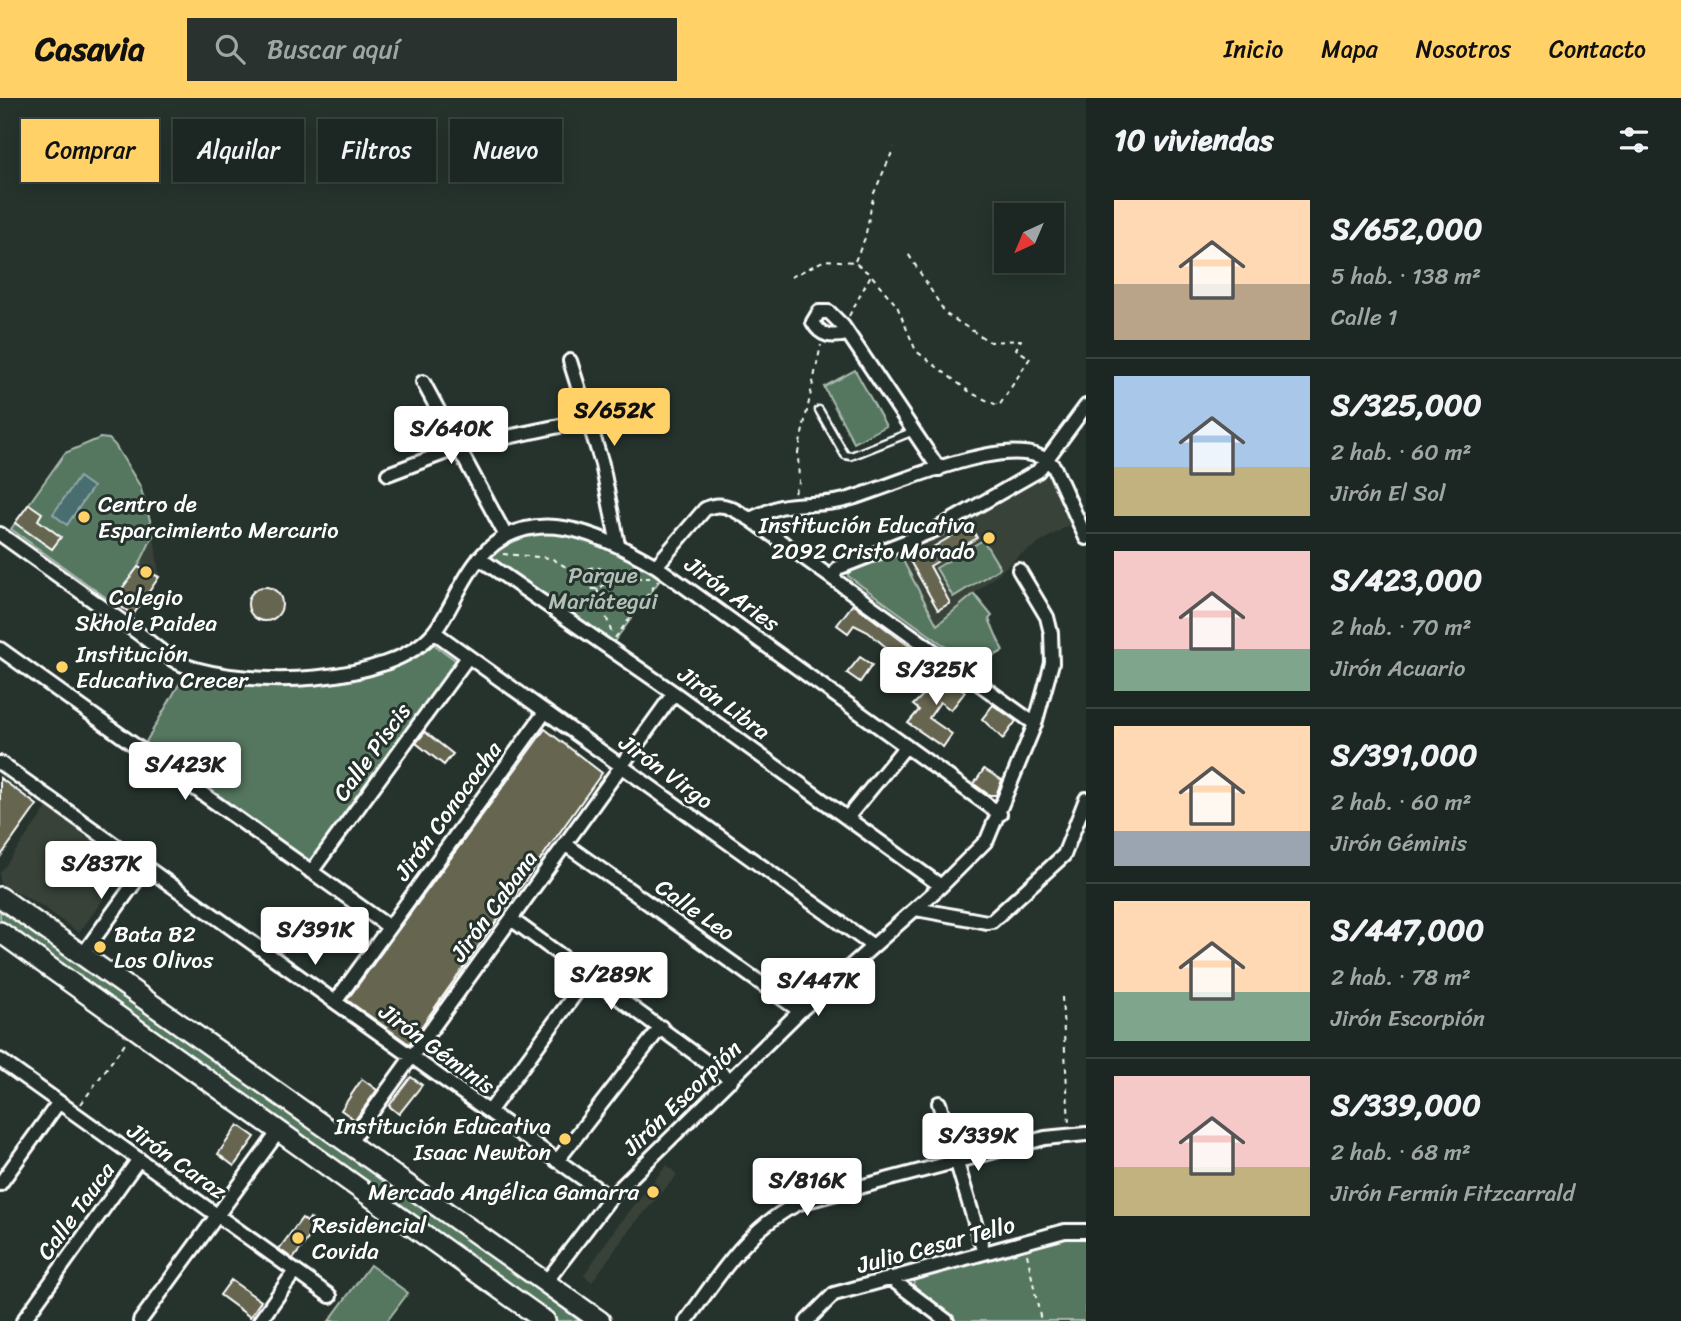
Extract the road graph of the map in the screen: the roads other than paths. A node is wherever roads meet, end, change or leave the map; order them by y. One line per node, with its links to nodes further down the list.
1 (845, 330): 7 (street)
2 (570, 361): 6 (street)
3 (423, 382): 8 (street)
4 (1086, 406): 9 (street)
5 (819, 410): 7 (lane)
6 (588, 420): 8 (street); 18 (street)
7 (914, 431): 10 (street)
8 (460, 447): 11 (street); 16 (street)
9 (1046, 458): 10 (street); 13 (street); 22 (street)
10 (939, 469): 14 (street)
11 (387, 474)
12 (1086, 506): 13 (street)
13 (1077, 516): 17 (street)
14 (750, 519): 20 (street); 22 (street)
15 (1, 537): 23 (street, Jirón Aries)
16 (506, 537): 18 (street, Jirón Aries); 19 (street, Jirón Aries)
17 (1086, 538)
18 (618, 545): 20 (street, Jirón Aries)
19 (479, 558): 23 (street, Jirón Aries); 26 (street, Jirón Libra)
20 (656, 566): 29 (street, Jirón Aries)
21 (1019, 570): 28 (street, Jirón Escorpión)
22 (832, 578): 28 (street)
23 (434, 632): 25 (street, Jirón Virgo)
24 (0, 649): 38 (street)
25 (468, 657): 27 (street, Jirón Virgo); 38 (street, Calle Piscis)
26 (674, 693): 31 (street, Jirón Cabana); 34 (street, Jirón Libra)
27 (545, 712): 31 (street, Jirón Virgo); 43 (street, Jirón Conococha)
28 (1035, 723): 33 (street, Jirón Escorpión)
29 (906, 746): 33 (street, Jirón Aries); 34 (street)
30 (0, 763): 37 (street, Jirón Géminis)
31 (621, 766): 36 (street, Jirón Cabana); 45 (street, Jirón Virgo)
32 (1086, 799): 35 (street)
33 (1000, 814): 39 (street, Jirón Escorpión)
34 (847, 818): 39 (street, Jirón Libra)
35 (1083, 819): 41 (street)
36 (565, 844): 42 (street, Jirón Cabana); 49 (street, Calle Leo)
37 (146, 867): 46 (street); 48 (street, Jirón Géminis)
38 (311, 872): 43 (street)
39 (941, 886): 41 (street, Jirón Escorpión)
40 (0, 897): 46 (main road)
41 (916, 909): 45 (street, Jirón Escorpión)
42 (511, 919): 47 (street); 52 (street, Jirón Cabana)
43 (389, 928): 48 (street, Jirón Conococha)
44 (0, 932): 54 (main road)
45 (873, 946): 49 (street, Jirón Escorpión)
46 (83, 954): 51 (main road)
47 (589, 975): 50 (street); 58 (street)
48 (335, 1002): 52 (street, Jirón Géminis)
49 (800, 1011): 55 (street, Jirón Escorpión)
50 (660, 1027): 55 (street); 63 (street)
51 (223, 1055): 54 (main road); 61 (main road)
52 (410, 1056): 58 (street, Jirón Géminis); 61 (street, Jirón Cabana)
53 (0, 1060): 56 (street, Jirón Caraz)
54 (206, 1078): 59 (main road)
55 (731, 1080): 66 (street, Jirón Escorpión)
56 (59, 1102): 62 (street, Jirón Caraz); 65 (street)
57 (939, 1103): 64 (street)
58 (489, 1112): 63 (street, Jirón Géminis)
59 (279, 1131): 67 (street); 77 (main road)
60 (1086, 1134): 64 (street)
61 (348, 1145): 72 (main road)
62 (139, 1159): 67 (street, Jirón Caraz); 74 (street, Calle Tauca)
63 (557, 1161): 66 (street, Jirón Géminis)
64 (957, 1161): 69 (street); 79 (street)
65 (2, 1178)
66 (610, 1198): 72 (street, Jirón Escorpión)
67 (218, 1215): 70 (street, Jirón Caraz); 75 (street)
68 (1086, 1231): 69 (street, Julio Cesar Tello)
69 (984, 1253): 71 (street, Julio Cesar Tello)
70 (295, 1271): 73 (street, Jirón Caraz); 76 (street)
71 (890, 1278): 80 (street, Julio Cesar Tello); 81 (street)
72 (546, 1282): 78 (main road)
73 (330, 1296)
74 (23, 1321)
75 (141, 1321)
76 (260, 1321)
77 (545, 1321)
78 (600, 1321)
79 (686, 1321)
80 (807, 1321)
81 (947, 1321)

